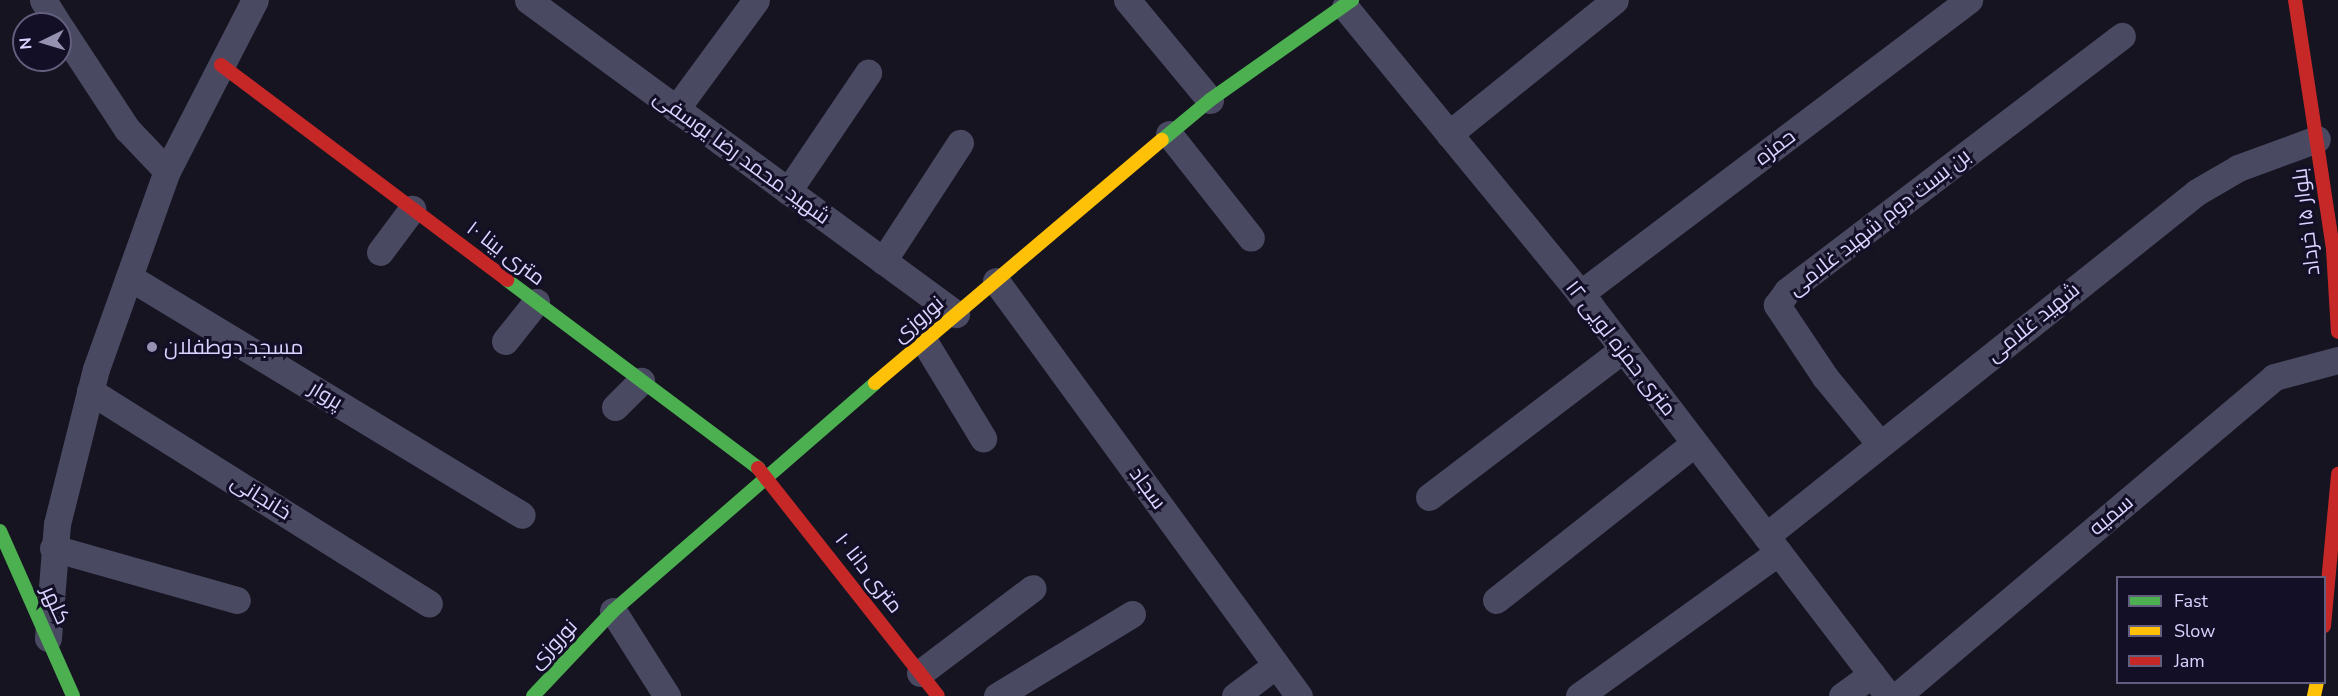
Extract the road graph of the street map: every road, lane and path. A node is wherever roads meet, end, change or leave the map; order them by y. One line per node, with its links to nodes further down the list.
1 (255, 0): 11 (street)
2 (528, 0): 14 (street, شهید محمد رضا یوسفی)
3 (756, 0): 14 (street)
4 (1127, 0): 13 (street)
5 (1615, 0): 16 (street)
6 (1969, 0): 27 (street, حمزه)
7 (2295, 0): 17 (street, بلوار ۱۵ خرداد)
8 (1348, 3): 13 (street, نوروزی); 16 (street, ۱۲ متری حمزه لویی)
9 (2122, 36): 40 (street, بن بست دوم شهید غلامی)
10 (72, 45): 19 (street)
11 (221, 65): 19 (street); 21 (street, ۱۰ متری بینا)
12 (868, 73): 20 (street)
13 (1210, 100): 15 (street, نوروزی)
14 (676, 109): 20 (street, شهید محمد رضا یوسفی)
15 (1169, 134): 22 (street); 26 (street, نوروزی)
16 (1449, 134): 27 (street, ۱۲ متری حمزه لویی)
17 (2317, 139): 30 (street, بلوار ۱۵ خرداد); 40 (street, شهید غلامی)
18 (960, 143): 24 (street)
19 (167, 171): 25 (street)
20 (788, 191): 24 (street, شهید محمد رضا یوسفی)
21 (412, 209): 23 (street); 28 (street, ۱۰ متری بینا)
22 (1251, 238)
23 (380, 252)
24 (883, 261): 29 (street, شهید محمد رضا یوسفی)
25 (129, 277): 36 (street); 44 (street, پروار)
26 (996, 281): 29 (street, نوروزی); 56 (street, سجاد)
27 (1580, 294): 33 (street, ۱۲ متری حمزه لویی)
28 (536, 302): 31 (street); 35 (street, ۱۰ متری بینا)
29 (956, 314): 32 (street, نوروزی)
30 (2338, 332)
31 (505, 341)
32 (924, 341): 38 (street); 42 (street, نوروزی)
33 (1623, 350): 39 (street, ۱۲ متری حمزه لویی); 43 (street)
34 (2338, 360): 69 (street, سمیه)
35 (641, 381): 37 (street); 42 (street, ۱۰ متری بینا)
36 (90, 391): 47 (street); 51 (street, خانجانی)
37 (615, 407)
38 (983, 438)
39 (1695, 444): 46 (street, ۱۲ متری حمزه لویی); 50 (street)
40 (1880, 444): 46 (street, شهید غلامی)
41 (2338, 474): 54 (street)
42 (767, 475): 52 (street, نوروزی); 57 (street, ۱۰ متری دانا)
43 (1429, 497)
44 (522, 515)
45 (0, 531): 55 (street, کلهر)
46 (1773, 544): 58 (street, ۱۲ متری حمزه لویی); 66 (street, شهید غلامی)
47 (53, 548): 49 (street); 55 (street)
48 (1033, 588): 57 (street)
49 (237, 600)
50 (1496, 600)
51 (429, 604)
52 (613, 611): 60 (street, نوروزی); 61 (street)
53 (1132, 614): 63 (street)
54 (2326, 614)
55 (48, 639): 59 (street, کلهر)
56 (1276, 665): 64 (street); 65 (street, سجاد)
57 (920, 673): 62 (street, ۱۰ متری دانا)
58 (1872, 674): 67 (street); 68 (street, ۱۲ متری حمزه لویی)
59 (73, 696)
60 (532, 696)
61 (667, 696)
62 (938, 696)
63 (997, 696)
64 (1235, 696)
65 (1299, 696)
66 (1579, 696)
67 (1842, 696)
68 (1888, 696)
69 (1897, 696)

